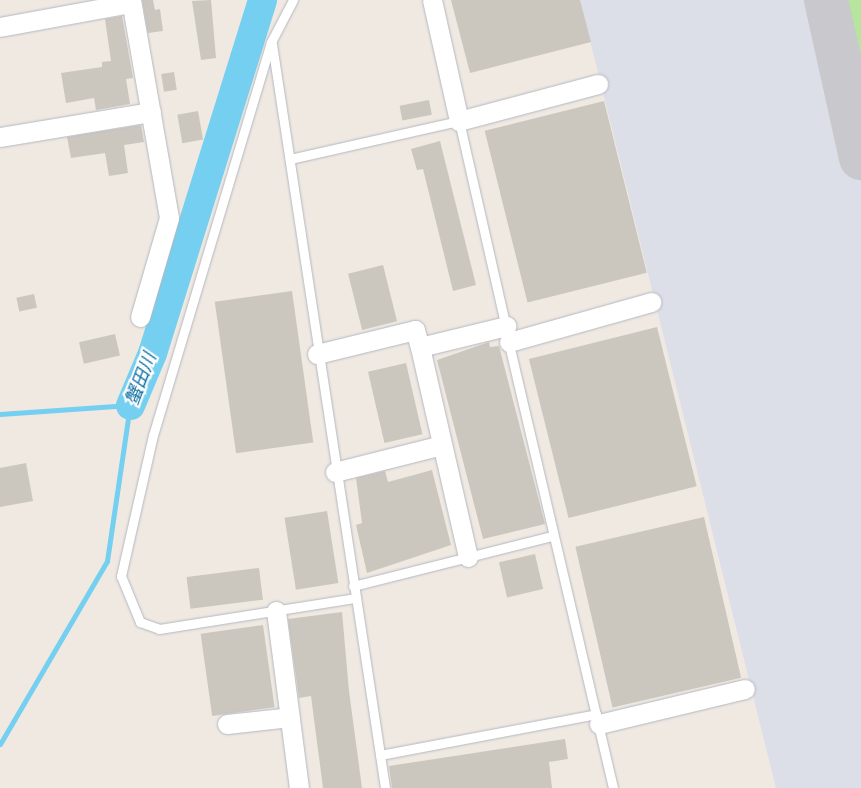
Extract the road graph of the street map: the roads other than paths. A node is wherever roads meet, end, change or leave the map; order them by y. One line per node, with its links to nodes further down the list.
1 (293, 0): 5 (lane)
2 (432, 0): 8 (street)
3 (131, 1): 4 (street); 7 (street)
4 (0, 27)
5 (271, 42): 10 (lane); 22 (lane)
6 (598, 84): 8 (street)
7 (151, 112): 9 (street); 12 (street)
8 (459, 121): 10 (lane); 13 (lane)
9 (0, 137)
10 (290, 159): 15 (lane)
11 (651, 302): 13 (street)
12 (140, 317)
13 (507, 334): 14 (street); 18 (lane)
14 (420, 348): 15 (street); 16 (street)
15 (317, 354): 17 (lane)
16 (442, 445): 17 (street); 19 (street)
17 (335, 472): 20 (lane)
18 (552, 536): 19 (lane); 25 (lane)
19 (468, 557): 20 (lane)
20 (353, 586): 21 (lane)
21 (355, 598): 22 (lane); 27 (lane)
22 (276, 611): 24 (street)
23 (745, 689): 25 (street)
24 (290, 717): 26 (street); 28 (street)
25 (598, 719): 27 (lane); 30 (lane)
26 (227, 724)
27 (380, 755): 29 (lane)
28 (299, 788)
29 (385, 788)
30 (613, 788)

